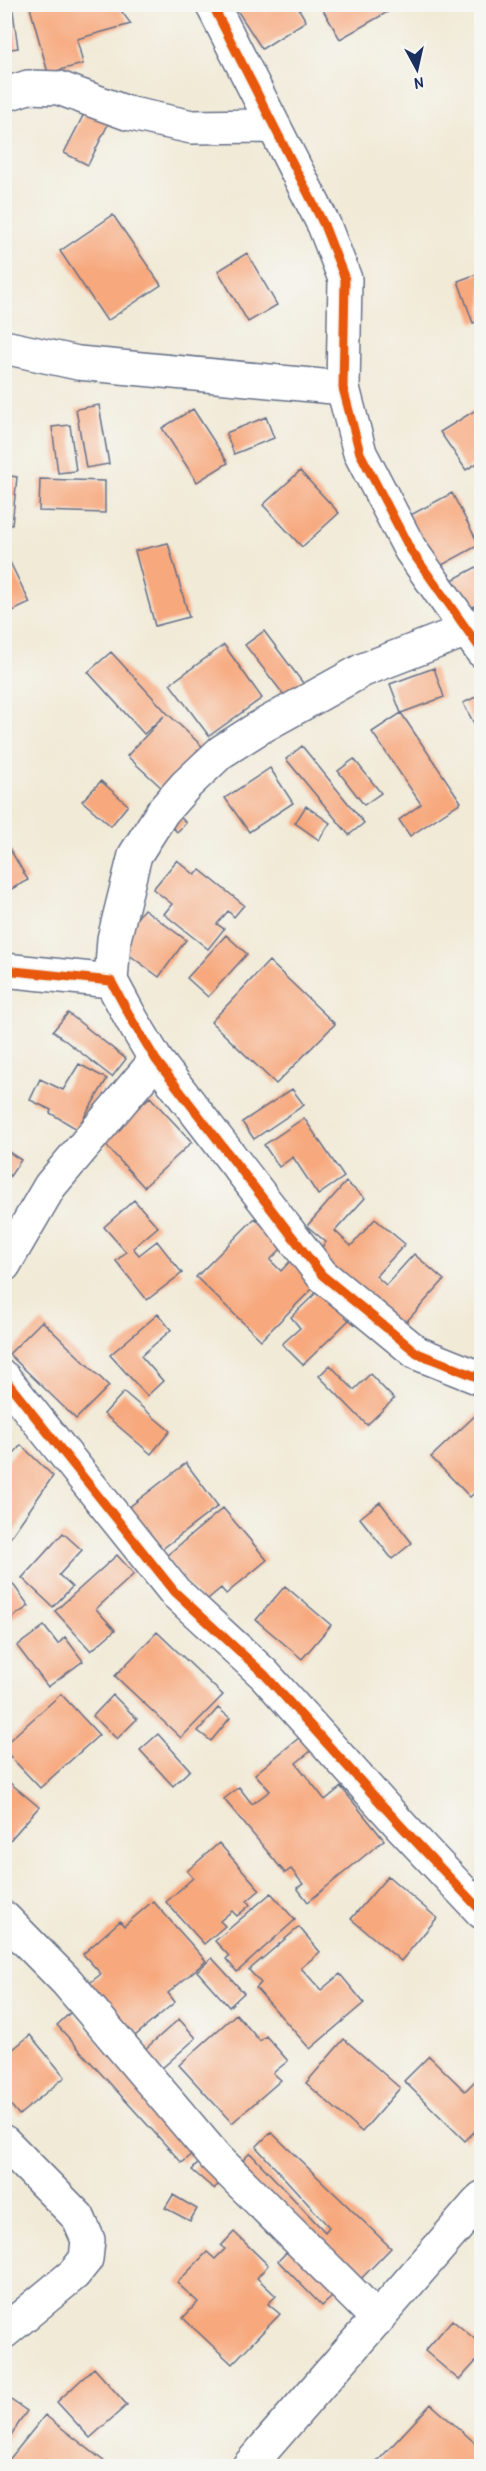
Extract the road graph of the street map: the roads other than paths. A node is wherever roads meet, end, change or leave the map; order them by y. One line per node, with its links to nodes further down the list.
1 (212, 4): 3 (street)
2 (4, 95): 3 (street)
3 (273, 126): 5 (street)
4 (4, 347): 5 (street)
5 (343, 388): 6 (street)
6 (477, 635): 8 (street)
7 (4, 970): 8 (street)
8 (111, 981): 9 (street)
9 (156, 1060): 10 (street); 12 (street)
10 (4, 1265)
11 (4, 1378): 13 (street)
12 (482, 1379)
13 (482, 1912)
14 (4, 1918): 17 (street)
15 (4, 2142): 18 (street)
16 (482, 2198): 17 (street)
17 (378, 2319): 19 (street)
18 (4, 2331)
19 (249, 2466)

